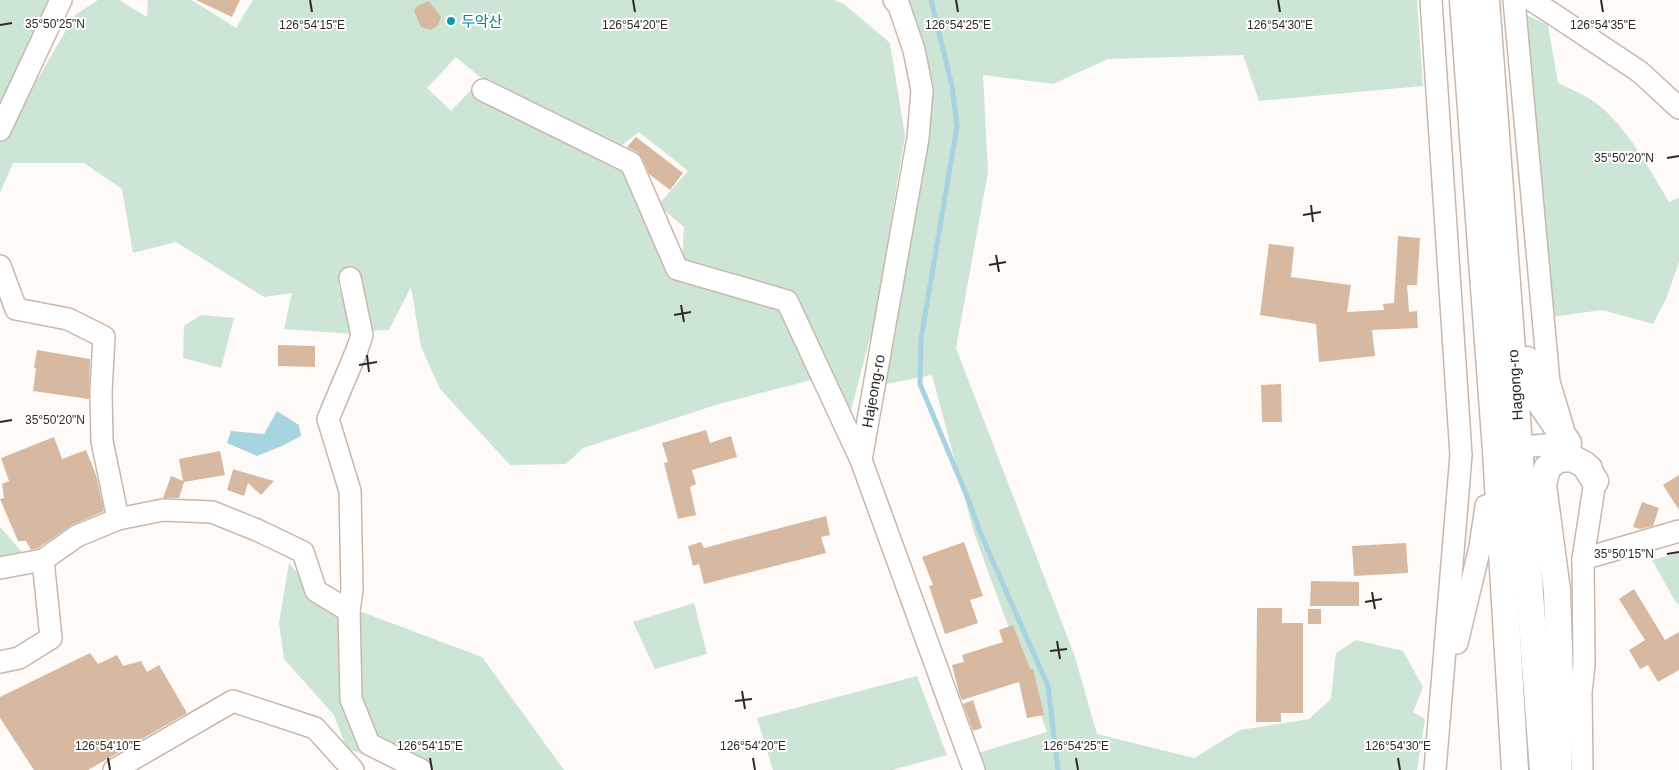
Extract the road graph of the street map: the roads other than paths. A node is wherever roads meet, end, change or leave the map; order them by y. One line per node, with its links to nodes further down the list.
1 (62, 0): 10 (street)
2 (894, 0): 16 (street, Hajeong-ro)
3 (1431, 0): 26 (street)
4 (1463, 0): 15 (main road, Hagong-ro)
5 (1486, 0): 11 (main road, Hagong-ro)
6 (1514, 0): 14 (street)
7 (1530, 0): 9 (street)
8 (483, 90): 16 (street)
9 (1679, 108)
10 (0, 130)
11 (1503, 218): 14 (main road); 15 (main road, Hagong-ro)
12 (0, 266): 19 (street)
13 (350, 278): 24 (street)
14 (1568, 443): 15 (street); 17 (street)
15 (1508, 449): 18 (main road, Hagong-ro); 33 (main road, Hagong-ro)
16 (861, 460): 30 (street)
17 (1595, 481): 21 (street); 34 (main road)
18 (1498, 503): 26 (street); 32 (main road, Hagong-ro)
19 (118, 519): 22 (street); 24 (street)
20 (1679, 530): 21 (street)
21 (1583, 559): 35 (street)
22 (43, 560): 23 (street); 25 (street)
23 (0, 568)
24 (349, 611): 29 (street)
25 (0, 662)
26 (1441, 709): 31 (street)
27 (114, 770): 28 (street)
28 (353, 770)
29 (421, 770)
30 (974, 770)
31 (1435, 770)
32 (1515, 770)
33 (1543, 770)
34 (1558, 770)
35 (1582, 770)

